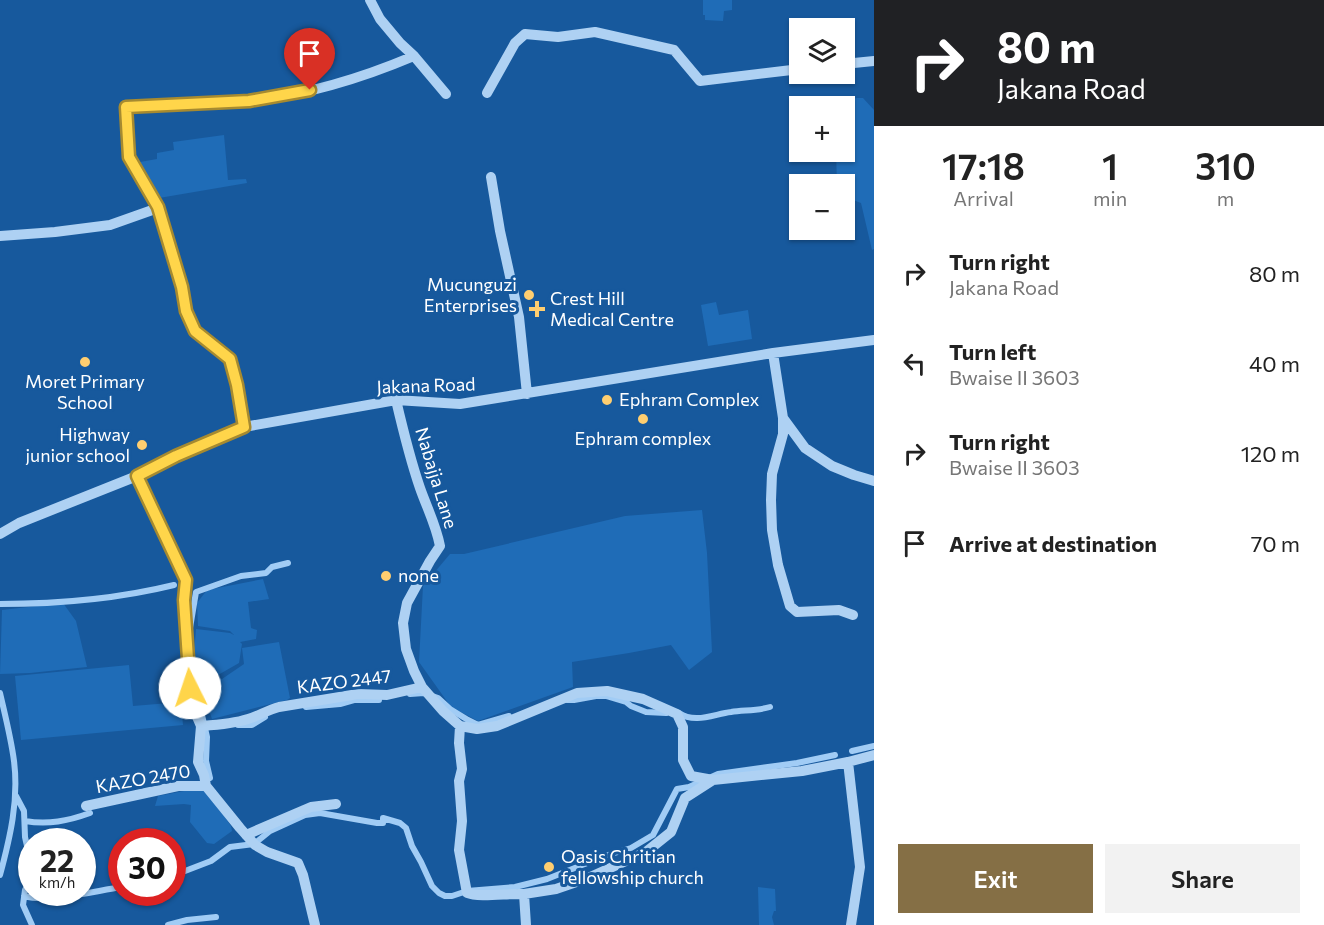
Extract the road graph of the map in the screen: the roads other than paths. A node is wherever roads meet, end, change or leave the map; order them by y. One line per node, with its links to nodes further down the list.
1 (370, 0): 2 (street)
2 (414, 56): 7 (street); 9 (street)
3 (874, 61): 4 (street)
4 (855, 63)
5 (789, 70): 6 (street)
6 (486, 93)
7 (446, 94)
8 (491, 177): 13 (street)
9 (158, 207): 10 (street); 16 (street)
10 (0, 236)
11 (874, 340): 12 (street, Jakana Road)
12 (773, 353): 13 (street, Jakana Road); 15 (street)
13 (527, 394): 14 (street, Jakana Road)
14 (396, 400): 16 (street, Jakana Road); 21 (street, Nabajja Lane)
15 (783, 418): 18 (street); 20 (street)
16 (244, 427): 17 (street, Jakana Road)
17 (137, 476): 19 (street, Jakana Road); 22 (street)
18 (874, 481)
19 (0, 534)
20 (853, 615)
21 (422, 687): 22 (street, KAZO 2447); 23 (street, Nabajja Lane)
22 (201, 726): 27 (street)
23 (460, 726): 26 (street); 31 (street)
24 (874, 755): 25 (street)
25 (848, 762): 26 (street); 34 (street)
26 (713, 780): 31 (street)
27 (206, 786): 29 (street, KAZO 2470); 30 (street)
28 (336, 804): 30 (street)
29 (86, 806)
30 (246, 835): 32 (street)
31 (524, 894): 33 (street)
32 (315, 925)
33 (526, 925)
34 (850, 925)

